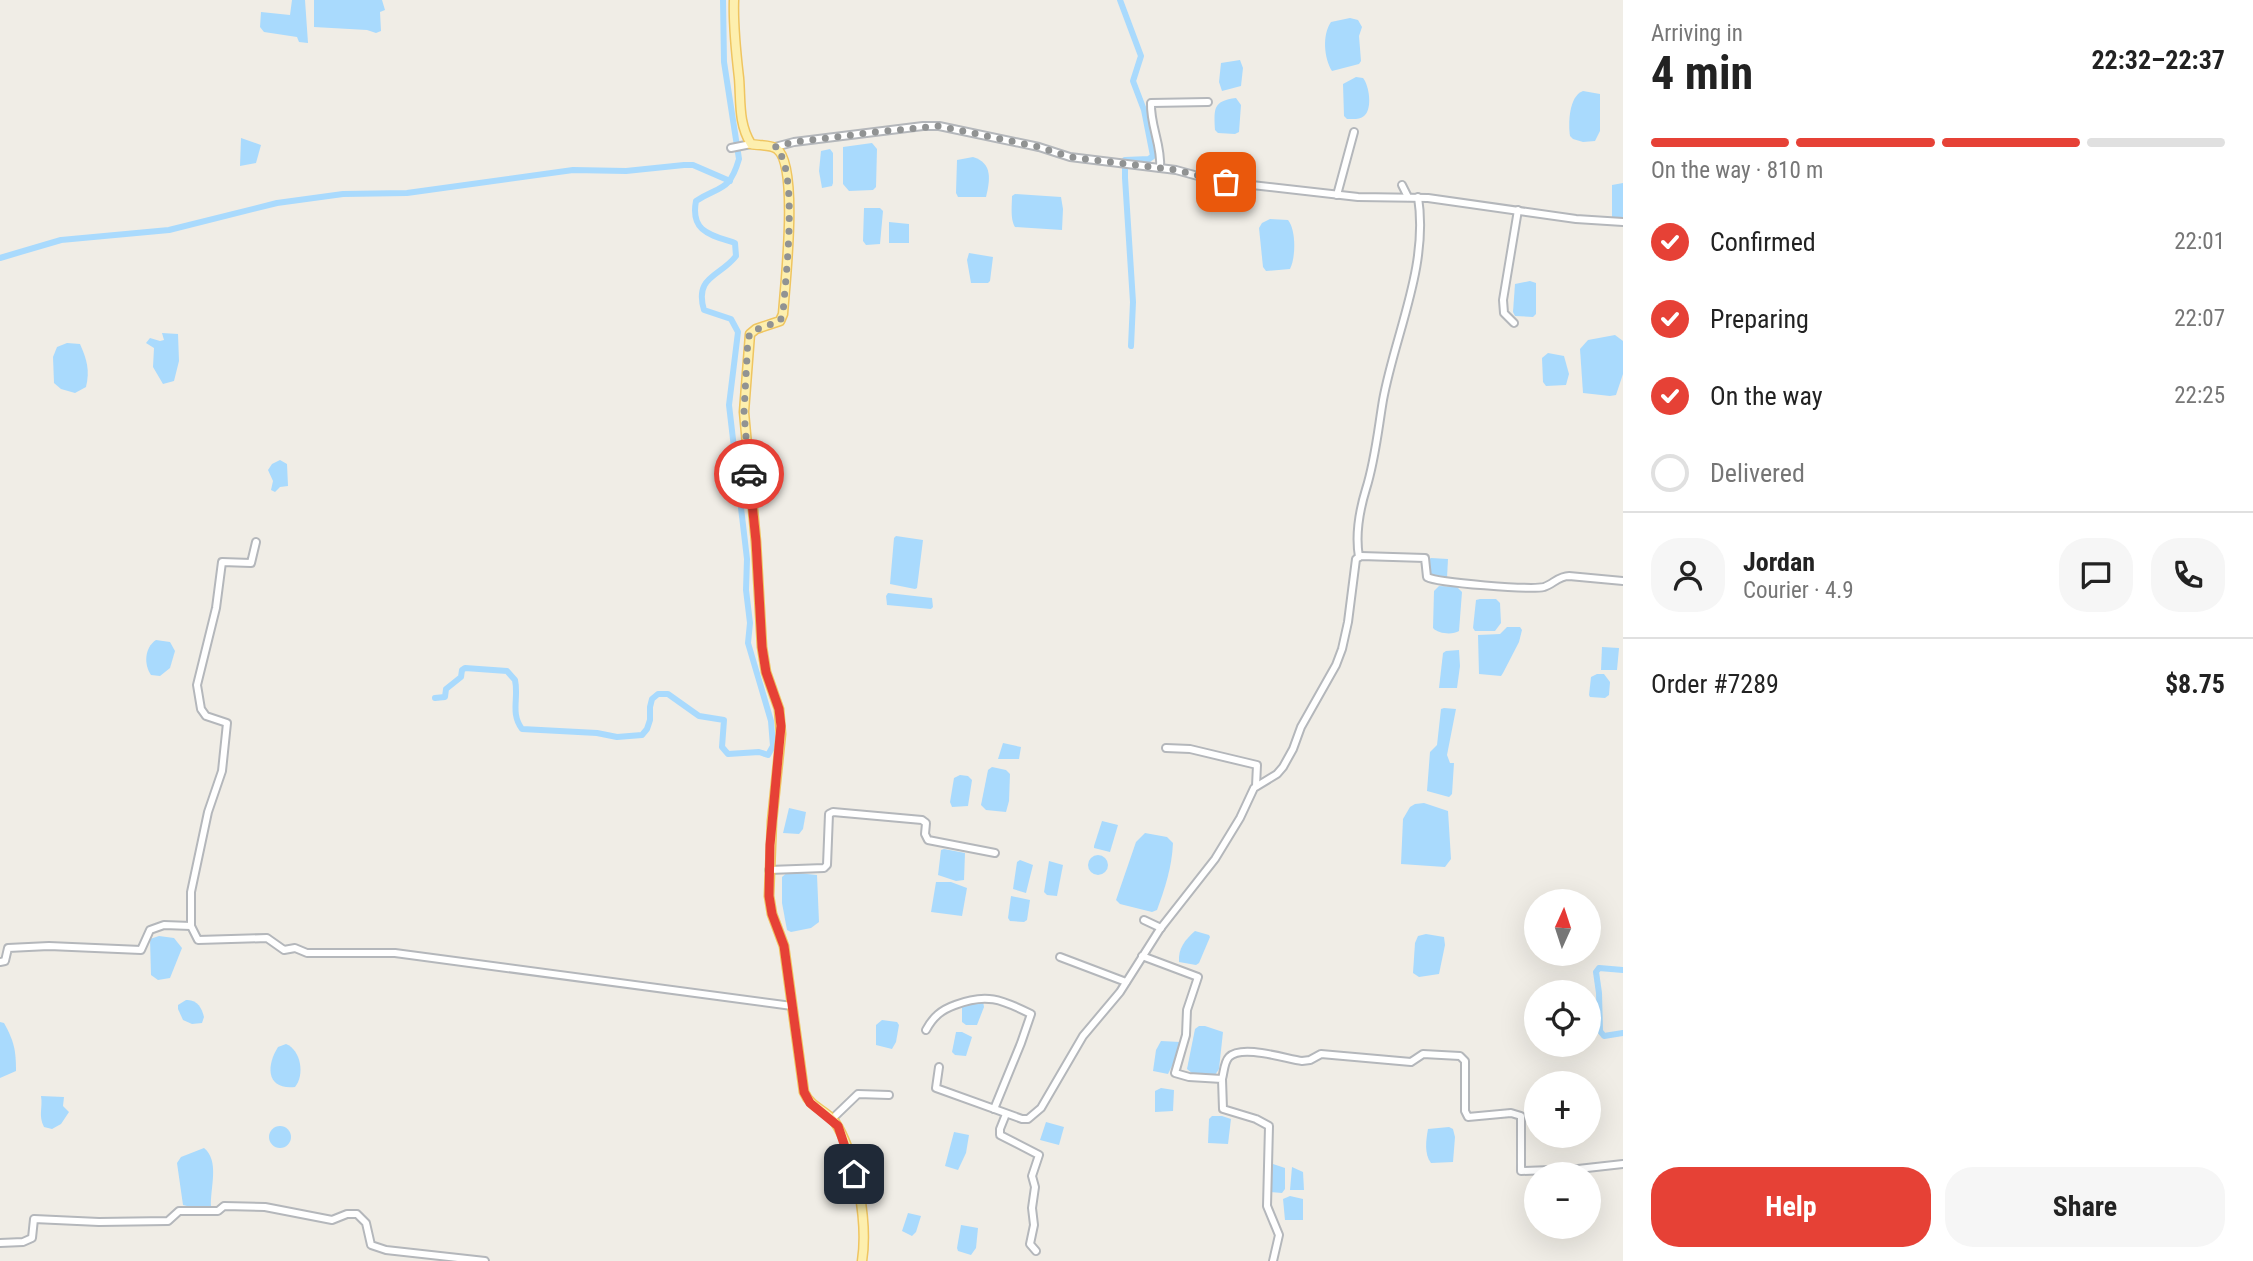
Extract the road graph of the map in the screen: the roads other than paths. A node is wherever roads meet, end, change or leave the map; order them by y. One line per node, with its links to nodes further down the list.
1 (734, 0): 4 (main road)
2 (1208, 102): 7 (street)
3 (1354, 132): 9 (street)
4 (748, 145): 5 (main road); 6 (street)
5 (775, 147): 7 (street); 21 (main road)
6 (731, 148)
7 (1160, 168): 9 (street)
8 (1402, 185): 10 (street)
9 (1338, 195): 10 (street)
10 (1408, 197): 11 (street)
11 (1418, 197): 12 (street); 16 (street)
12 (1518, 210): 13 (street); 14 (street)
13 (1623, 222)
14 (1514, 323)
15 (256, 542): 23 (street)
16 (1359, 557): 17 (street); 19 (street)
17 (1623, 581)
18 (1166, 748): 19 (street)
19 (1256, 786): 24 (street)
20 (995, 853): 21 (street)
21 (769, 870): 29 (main road)
22 (1144, 920): 24 (street)
23 (191, 926): 27 (street); 29 (street)
24 (1161, 928): 25 (street)
25 (1142, 956): 28 (street); 32 (street)
26 (1060, 957): 28 (street)
27 (0, 962)
28 (1126, 982): 35 (street)
29 (792, 1006): 36 (main road)
30 (926, 1030): 34 (street)
31 (939, 1067): 34 (street)
32 (1222, 1079): 37 (street); 42 (street)
33 (890, 1095): 36 (street)
34 (994, 1109): 35 (street)
35 (1006, 1114): 39 (street)
36 (832, 1119): 41 (main road)
37 (1623, 1164)
38 (0, 1242): 40 (street)
39 (1036, 1251)
40 (485, 1261)
41 (862, 1261)
42 (1273, 1261)

